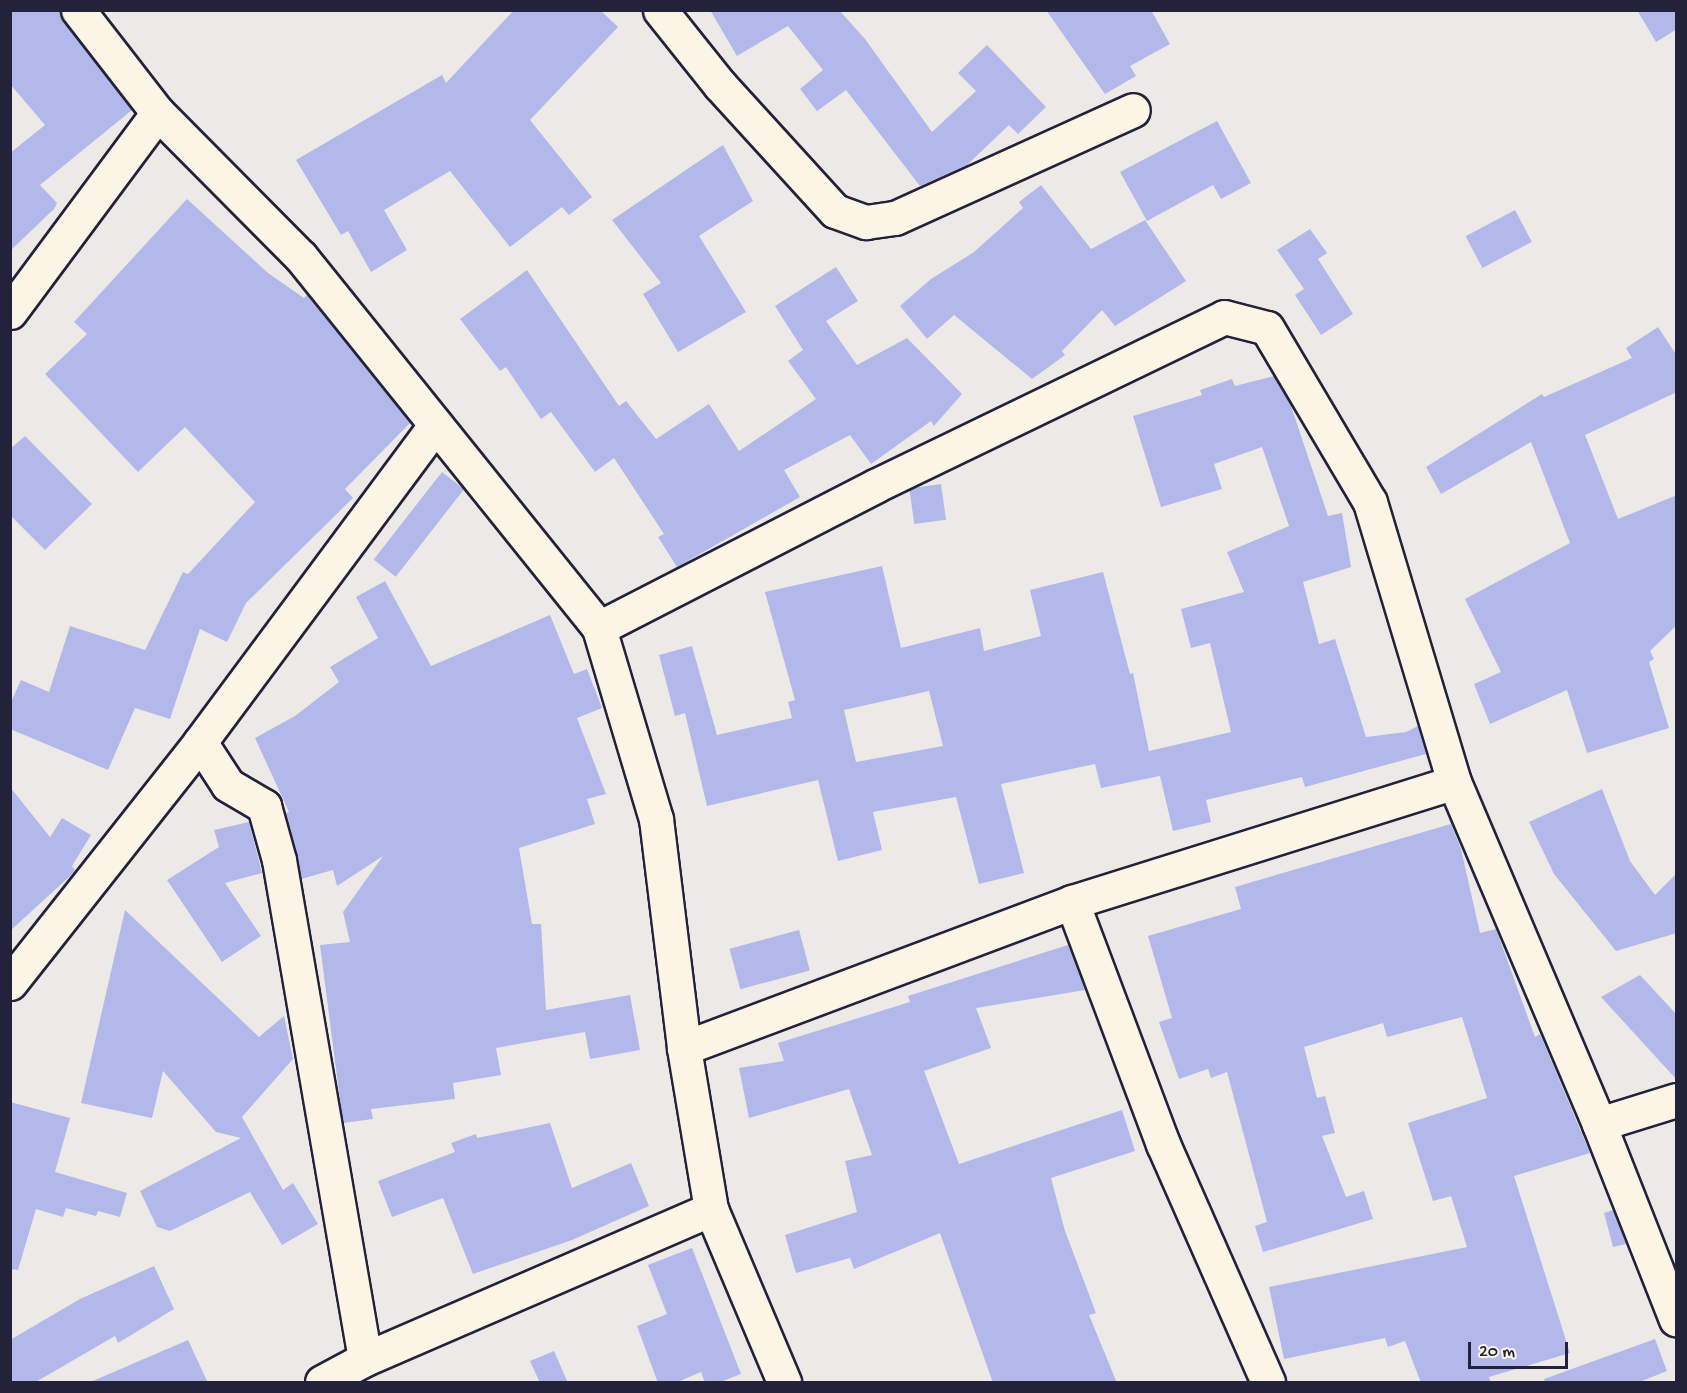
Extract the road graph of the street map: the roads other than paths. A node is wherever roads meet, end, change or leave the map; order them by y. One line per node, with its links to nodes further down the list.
1 (78, 10): 4 (street)
2 (660, 10): 3 (street)
3 (1133, 110)
4 (158, 113): 5 (street); 6 (street)
5 (10, 312)
6 (435, 425): 7 (street); 8 (street)
7 (599, 628): 9 (street); 12 (street)
8 (200, 742): 11 (street); 17 (street)
9 (1454, 782): 10 (street); 14 (street)
10 (1072, 902): 12 (street); 20 (street)
11 (10, 983)
12 (684, 1048): 15 (street)
13 (1677, 1100): 14 (street)
14 (1599, 1124): 16 (street)
15 (711, 1209): 17 (street); 19 (street)
16 (1677, 1318)
17 (365, 1359): 18 (street)
18 (322, 1383)
19 (784, 1383)
20 (1268, 1383)

